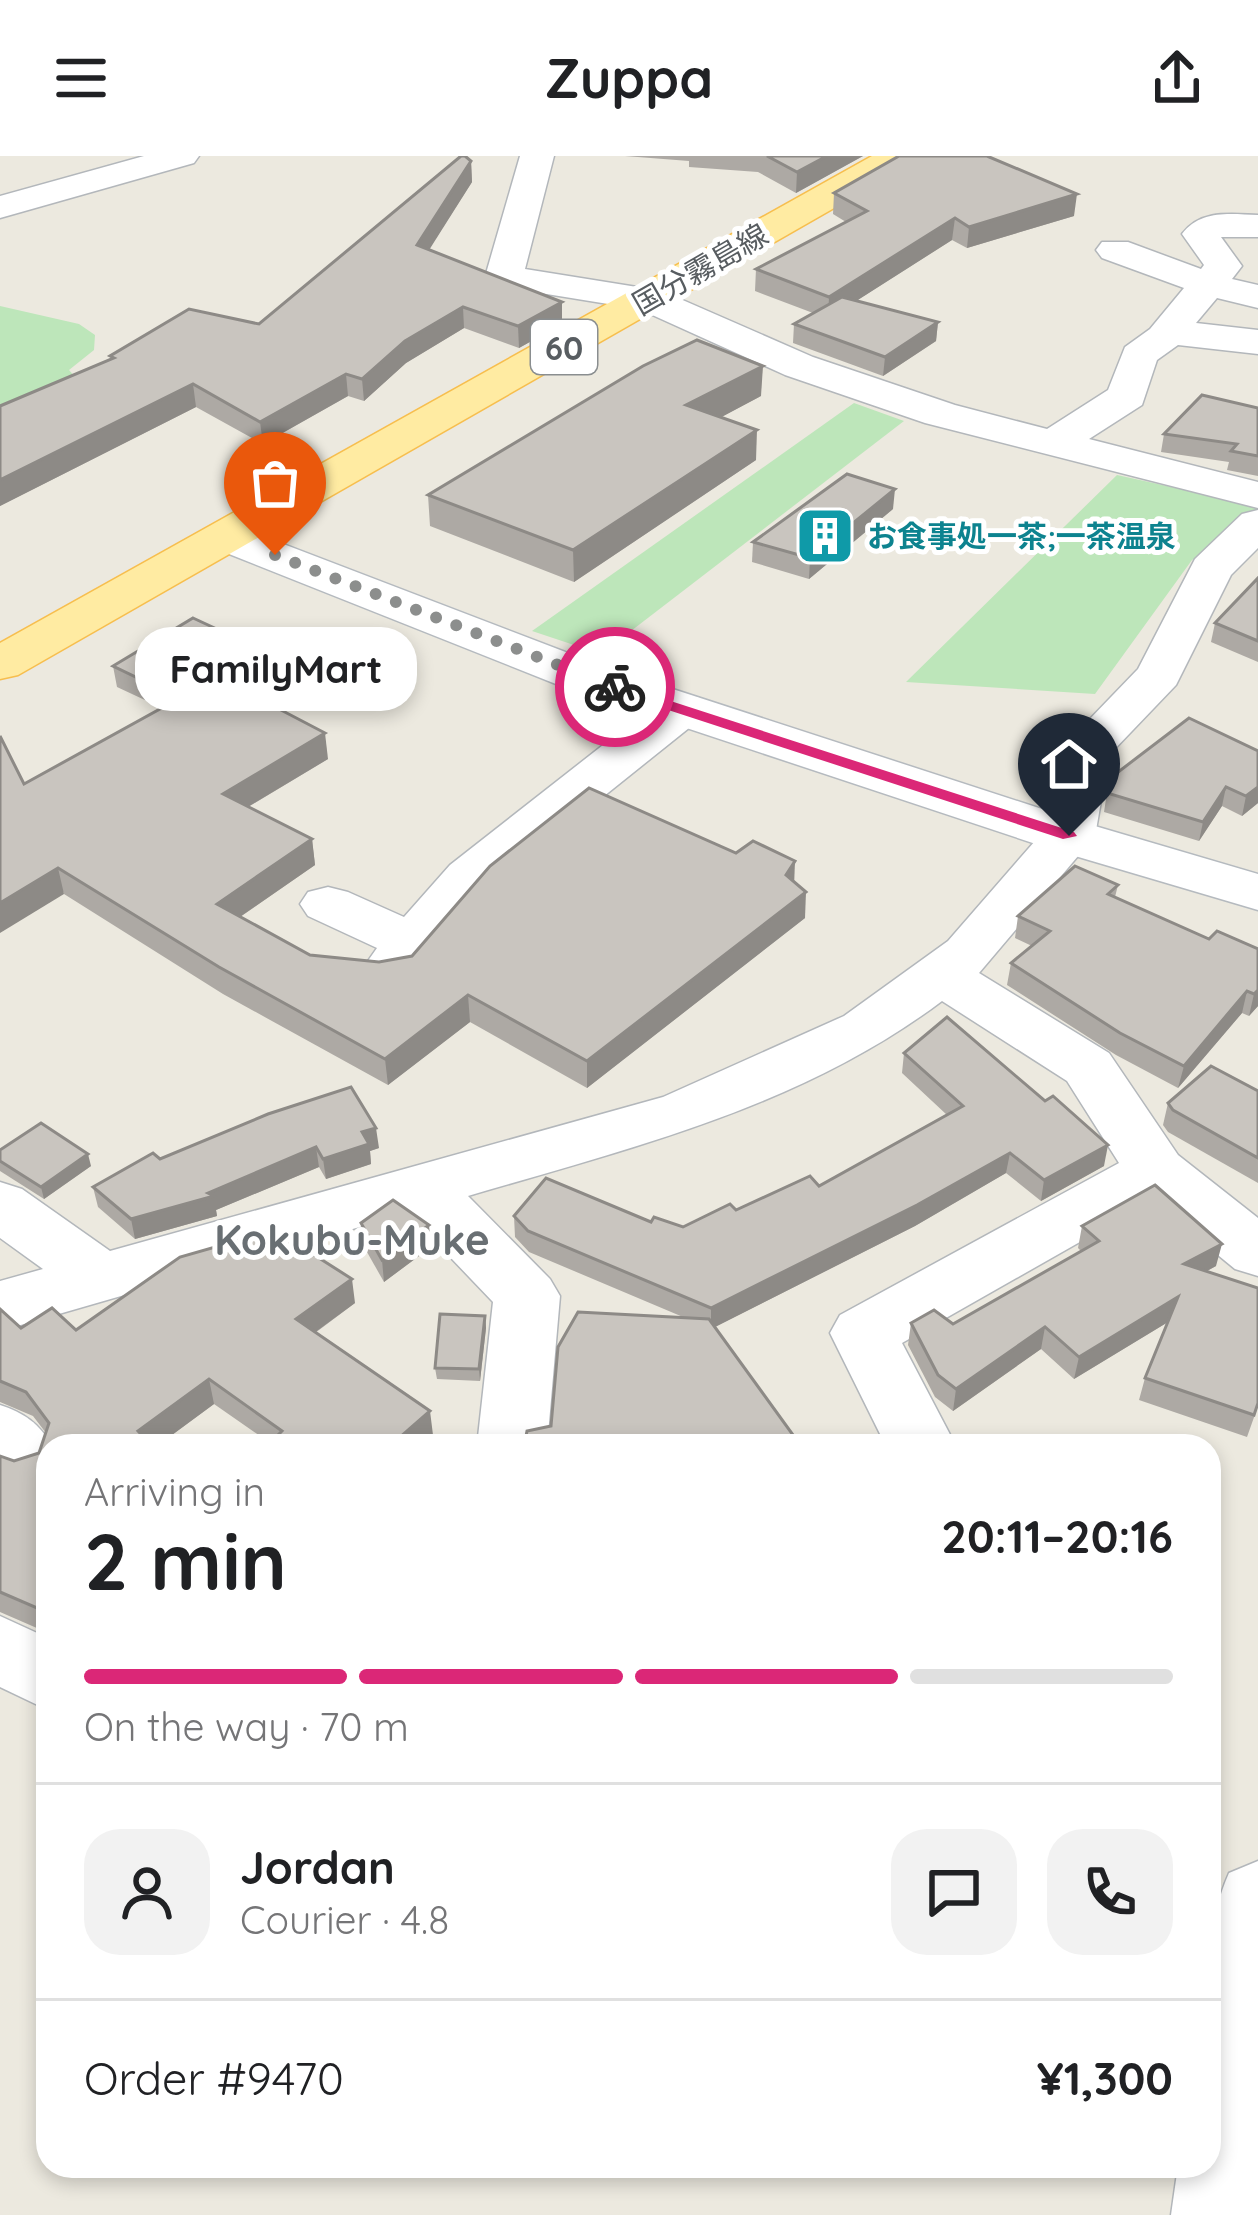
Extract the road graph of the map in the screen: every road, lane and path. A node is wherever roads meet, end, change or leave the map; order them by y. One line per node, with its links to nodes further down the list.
1 (182, 156): 4 (street)
2 (537, 156): 9 (street)
3 (898, 156): 9 (main road, 国分霧島線 / 60)
4 (0, 207)
5 (1258, 226): 7 (street)
6 (1114, 250): 7 (street)
7 (1208, 284): 8 (street); 10 (street)
8 (1258, 297)
9 (648, 299): 12 (street); 15 (main road, 国分霧島線 / 60)
10 (1168, 332): 11 (street); 12 (street)
11 (1258, 342)
12 (1054, 443): 13 (street)
13 (1258, 495)
14 (1258, 524): 18 (street)
15 (231, 538): 16 (main road, 国分霧島線 / 60); 17 (street)
16 (0, 664)
17 (681, 709): 18 (street); 20 (street)
18 (1069, 836): 19 (street); 21 (street)
19 (1258, 892)
20 (328, 904)
21 (941, 975): 22 (street); 23 (street)
22 (1156, 1171): 25 (street); 29 (street)
23 (420, 1186): 26 (street); 28 (street)
24 (0, 1205): 26 (street)
25 (1258, 1252)
26 (100, 1276): 27 (street)
27 (0, 1306)
28 (513, 1434)
29 (916, 1434)
30 (1258, 1900): 31 (street)
31 (1217, 2215)

